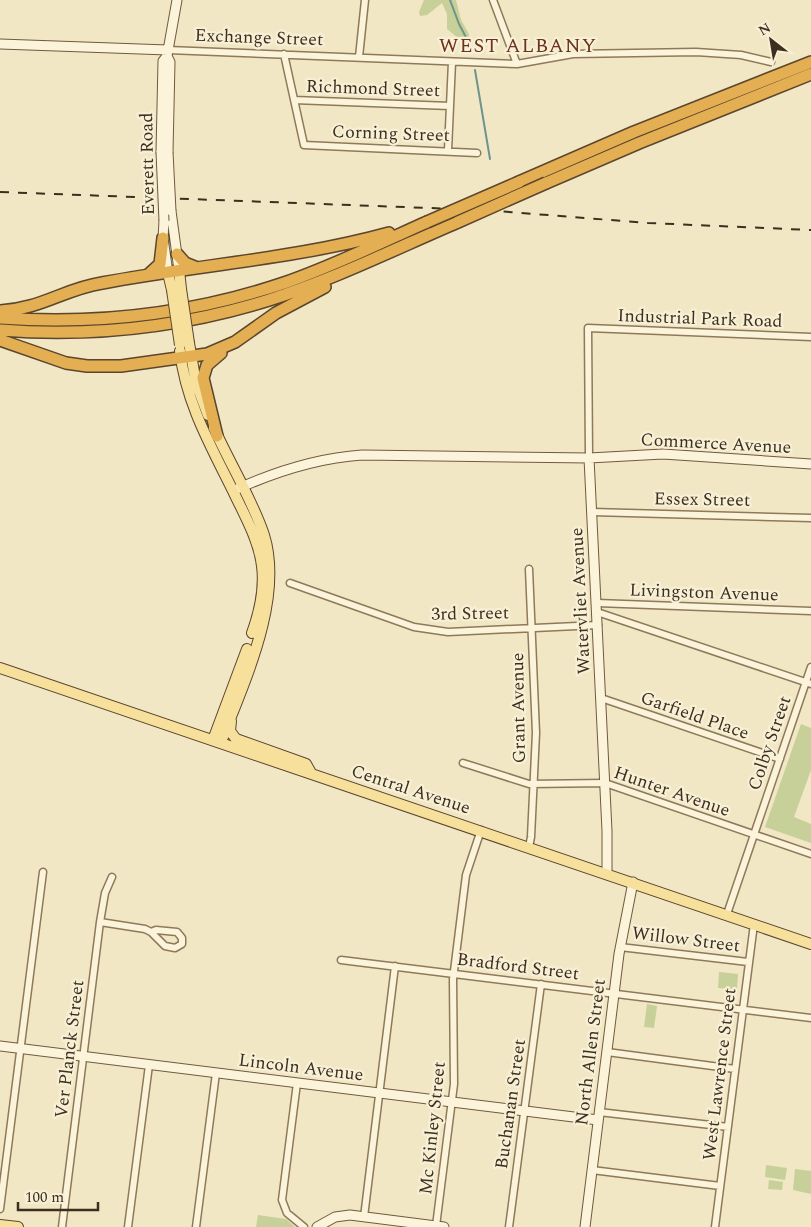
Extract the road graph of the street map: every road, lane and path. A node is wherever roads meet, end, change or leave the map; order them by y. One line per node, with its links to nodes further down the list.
1 (178, 0): 5 (street, Everett Road)
2 (365, 0): 8 (street)
3 (492, 0): 12 (street)
4 (0, 44): 5 (street, Exchange Street)
5 (168, 53): 6 (street, Exchange Street); 18 (street, Everett Road)
6 (284, 54): 8 (street, Exchange Street); 15 (street)
7 (811, 56): 14 (highway)
8 (360, 57): 9 (street, Exchange Street)
9 (452, 62): 12 (street, Exchange Street); 16 (street)
10 (771, 62): 12 (street, Exchange Street)
11 (811, 62): 14 (highway)
12 (517, 64)
13 (811, 74): 22 (highway, bridge)
14 (744, 88): 20 (highway, bridge)
15 (294, 100): 16 (street, Richmond Street); 17 (street, Corning Street)
16 (450, 106): 17 (street)
17 (448, 150): 19 (street, Corning Street)
18 (164, 152): 21 (street, Everett Road, bridge); 23 (street, Everett Road, bridge)
19 (477, 153)
20 (427, 222): 24 (highway); 28 (highway)
21 (163, 238): 25 (street, Everett Road); 26 (highway)
22 (415, 240): 30 (highway); 31 (highway)
23 (177, 254): 24 (highway); 25 (street, Everett Road)
24 (197, 267): 25 (highway)
25 (174, 271): 26 (highway); 34 (main road, bridge)
26 (140, 277): 27 (highway)
27 (0, 311)
28 (0, 318)
29 (588, 328): 32 (street, Industrial Park Road); 36 (street, Watervliet Avenue)
30 (0, 330)
31 (242, 337): 34 (highway); 35 (highway)
32 (811, 337)
33 (0, 340): 34 (highway)
34 (186, 357): 35 (main road); 38 (main road)
35 (217, 436): 38 (main road)
36 (589, 458): 37 (street, Commerce Avenue); 38 (street, Commerce Avenue); 39 (street, Watervliet Avenue)
37 (811, 464)
38 (237, 489): 47 (main road); 52 (main road)
39 (592, 512): 40 (street, Essex Street); 43 (street, Watervliet Avenue)
40 (811, 518)
41 (529, 569): 46 (street, Grant Avenue)
42 (290, 583): 46 (street, 3rd Street)
43 (597, 608): 44 (street, Livingston Avenue); 45 (street, Watervliet Avenue); 50 (street)
44 (811, 612)
45 (598, 625): 46 (street, 3rd Street); 51 (street, Watervliet Avenue)
46 (531, 627): 58 (street, Grant Avenue)
47 (242, 664): 53 (main road); 54 (main road)
48 (811, 667): 50 (street, Colby Street)
49 (0, 668): 53 (main road, Central Avenue)
50 (808, 684): 55 (street, Colby Street)
51 (601, 698): 55 (street, Garfield Place); 59 (street, Watervliet Avenue)
52 (232, 713): 54 (main road); 57 (main road)
53 (176, 728): 54 (main road, Central Avenue)
54 (217, 741): 57 (main road, Central Avenue)
55 (780, 759): 61 (street, Colby Street)
56 (464, 763): 58 (street, Hunter Avenue)
57 (311, 772): 60 (main road, Central Avenue)
58 (534, 784): 59 (street, Hunter Avenue); 62 (street, Grant Avenue)
59 (605, 784): 61 (street, Hunter Avenue); 65 (street, Watervliet Avenue)
60 (481, 830): 62 (main road, Central Avenue); 77 (street, Mc Kinley Street)
61 (754, 834): 63 (street, Hunter Avenue); 68 (street, Colby Street)
62 (529, 847): 65 (main road, Central Avenue)
63 (811, 854)
64 (43, 872): 83 (street)
65 (607, 873): 67 (main road, Central Avenue)
66 (112, 877): 69 (street, Ver Planck Street)
67 (633, 882): 68 (main road, Central Avenue); 73 (street, North Allen Street)
68 (727, 914): 70 (main road, Central Avenue)
69 (100, 922): 71 (street); 85 (street, Ver Planck Street)
70 (754, 924): 72 (main road, Central Avenue); 75 (street, West Lawrence Street)
71 (150, 932): 71 (street)
72 (811, 944)
73 (620, 946): 75 (street, Willow Street); 79 (street, North Allen Street)
74 (341, 960): 76 (street, Bradford Street)
75 (748, 962): 80 (street, West Lawrence Street)
76 (395, 966): 77 (street, Bradford Street); 90 (street)
77 (454, 974): 78 (street, Bradford Street); 91 (street, Mc Kinley Street)
78 (541, 984): 79 (street, Bradford Street); 92 (street, Buchanan Street)
79 (614, 994): 80 (street, Bradford Street); 84 (street, North Allen Street)
80 (742, 1010): 81 (street, Bradford Street); 87 (street, West Lawrence Street)
81 (811, 1018)
82 (0, 1046): 83 (street, Lincoln Avenue)
83 (20, 1048): 85 (street, Lincoln Avenue); 97 (street)
84 (607, 1052): 87 (street); 93 (street, North Allen Street)
85 (83, 1056): 86 (street, Lincoln Avenue); 101 (street, Ver Planck Street)
86 (149, 1064): 88 (street, Lincoln Avenue); 102 (street)
87 (735, 1069): 94 (street, West Lawrence Street)
88 (216, 1073): 89 (street, Lincoln Avenue); 103 (street)
89 (297, 1083): 90 (street, Lincoln Avenue); 104 (street)
90 (378, 1093): 91 (street, Lincoln Avenue); 98 (street)
91 (453, 1102): 92 (street, Lincoln Avenue); 106 (street, Mc Kinley Street)
92 (524, 1111): 93 (street, Lincoln Avenue); 107 (street, Buchanan Street)
93 (599, 1116): 94 (street, Lincoln Avenue); 95 (street, North Allen Street)
94 (728, 1127): 96 (street, West Lawrence Street)
95 (592, 1170): 96 (street); 108 (street, North Allen Street)
96 (720, 1186): 109 (street, West Lawrence Street)
97 (0, 1209)
98 (364, 1216): 105 (street); 106 (street)
99 (0, 1225): 100 (main road)
100 (18, 1227)
101 (62, 1227)
102 (128, 1227)
103 (196, 1227)
104 (304, 1227)
105 (317, 1227)
106 (440, 1227)
107 (510, 1227)
108 (585, 1227)
109 (715, 1227)

